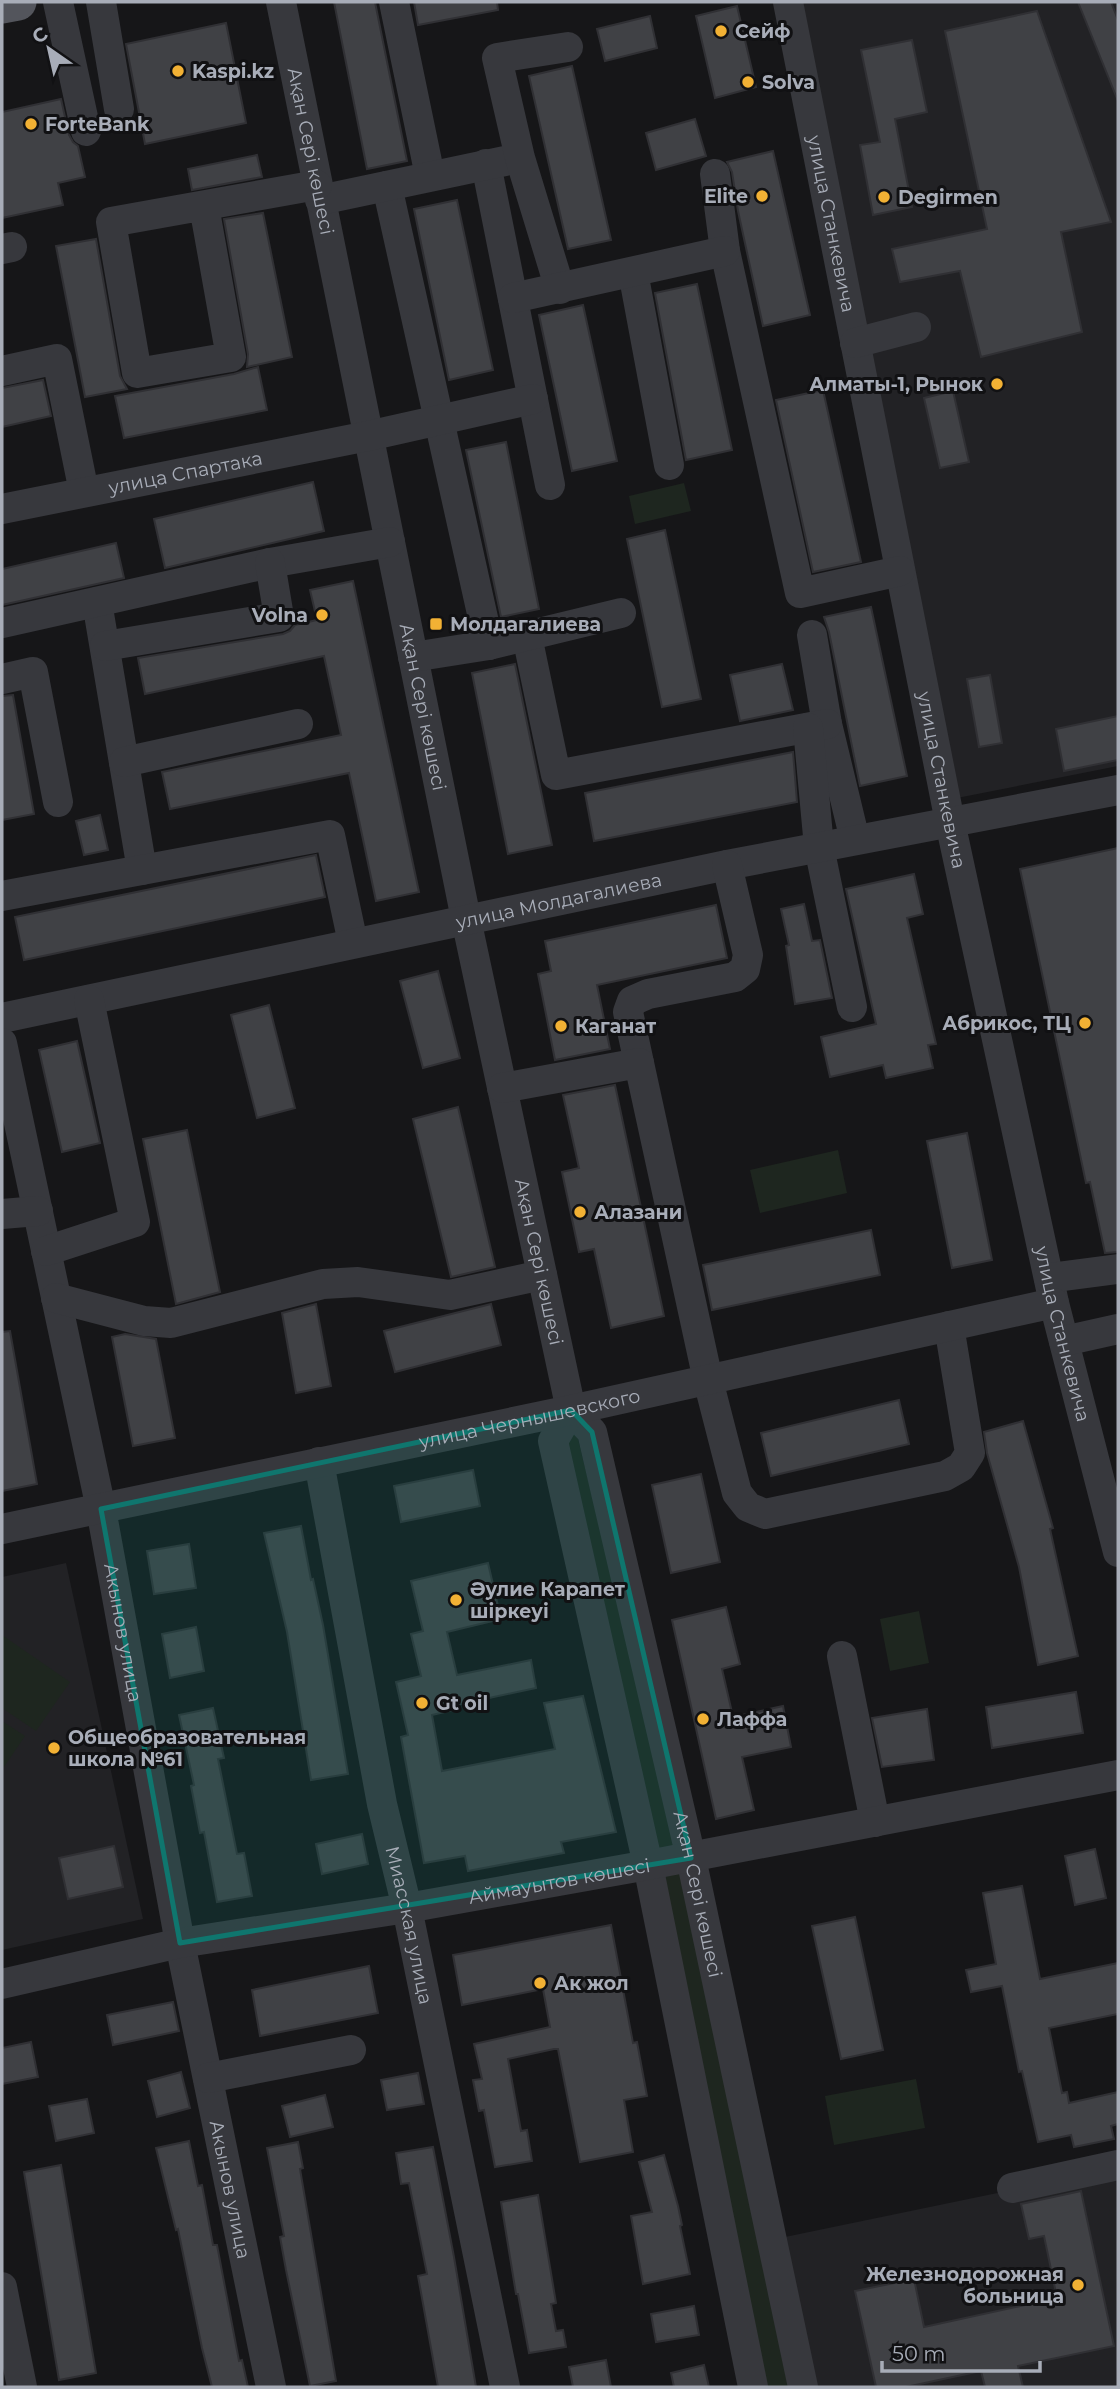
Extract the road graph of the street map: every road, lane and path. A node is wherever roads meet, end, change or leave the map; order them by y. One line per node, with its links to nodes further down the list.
1 (18, 2): 7 (main road)
2 (58, 2): 10 (street)
3 (101, 2): 9 (street)
4 (281, 2): 16 (street, Ақан Сері көшесі)
5 (394, 2): 14 (street)
6 (788, 2): 23 (street, улица Станкевича)
7 (2, 5)
8 (568, 47): 11 (street)
9 (119, 109)
10 (86, 131)
11 (520, 158): 12 (street); 20 (street)
12 (486, 164): 14 (street); 21 (street)
13 (715, 174): 18 (street)
14 (430, 176): 15 (street)
15 (387, 186): 16 (street); 26 (street)
16 (319, 193): 17 (street); 27 (street, Ақан Сері көшесі)
17 (204, 205): 17 (street)
18 (725, 251): 19 (street); 34 (street)
19 (633, 272): 20 (street); 28 (street)
20 (560, 289): 21 (street)
21 (513, 298): 25 (street)
22 (916, 327): 23 (street)
23 (855, 343): 34 (street, улица Станкевича)
24 (2, 371): 30 (street)
25 (533, 399): 26 (street, улица Спартака); 29 (street)
26 (439, 419): 27 (street, улица Спартака); 42 (street)
27 (368, 436): 30 (street, улица Спартака); 32 (street, Ақан Сері көшесі)
28 (669, 465)
29 (550, 485)
30 (84, 492): 31 (street, улица Спартака)
31 (2, 509)
32 (390, 542): 33 (street); 44 (street, Ақан Сері көшесі)
33 (270, 562): 35 (street); 41 (street)
34 (900, 571): 51 (street, улица Станкевича)
35 (146, 591): 36 (street); 41 (street)
36 (97, 602): 38 (street); 43 (street)
37 (621, 614): 40 (street)
38 (2, 623)
39 (812, 635): 47 (street)
40 (527, 636): 42 (street); 47 (street)
41 (156, 637): 43 (street)
42 (489, 645): 44 (street)
43 (105, 646): 48 (street)
44 (413, 657): 57 (street, Ақан Сері көшесі)
45 (2, 679): 50 (street)
46 (298, 724): 48 (street)
47 (817, 726): 52 (street); 53 (street)
48 (124, 762): 55 (street)
49 (1118, 790): 51 (street, улица Молдагалиева)
50 (58, 802)
51 (950, 822): 52 (street, улица Молдагалиева); 70 (street, улица Станкевича)
52 (855, 840): 53 (street, улица Молдагалиева)
53 (819, 847): 54 (street, улица Молдагалиева); 60 (street)
54 (727, 865): 57 (street, улица Молдагалиева); 63 (street)
55 (142, 870): 56 (street); 58 (street)
56 (2, 896)
57 (466, 919): 58 (street, улица Молдагалиева); 64 (street, Ақан Сері көшесі)
58 (353, 943): 59 (street, улица Молдагалиева)
59 (89, 1000): 61 (street, улица Молдагалиева); 67 (street)
60 (852, 1007)
61 (2, 1018)
62 (2, 1043): 65 (street, Акынов улица)
63 (639, 1063): 64 (street); 75 (street)
64 (502, 1088): 69 (street, Ақан Сері көшесі)
65 (38, 1211): 66 (street); 67 (street, Акынов улица)
66 (2, 1214)
67 (46, 1251): 71 (street, Акынов улица)
68 (1118, 1269): 70 (street, улица Чернышевского)
69 (542, 1275): 71 (street); 76 (street, Ақан Сері көшесі)
70 (1052, 1290): 72 (street, улица Чернышевского); 74 (street, улица Станкевича)
71 (56, 1298): 78 (street, Акынов улица)
72 (949, 1326): 75 (street, улица Чернышевского); 75 (street)
73 (1118, 1329): 74 (street)
74 (1064, 1341): 80 (street, улица Станкевича)
75 (708, 1380): 76 (street, улица Чернышевского)
76 (571, 1410): 77 (street, улица Чернышевского); 84 (street, Ақан Сері көшесі); 85 (street)
77 (318, 1462): 78 (street, улица Чернышевского); 86 (street, Миасская улица)
78 (101, 1509): 79 (street, улица Чернышевского); 87 (street, Акынов улица)
79 (2, 1529)
80 (1118, 1552)
81 (842, 1657): 83 (street)
82 (1118, 1775): 83 (street, Аймауытов көшесі)
83 (875, 1822): 84 (street, Аймауытов көшесі)
84 (691, 1858): 85 (street, Аймауытов көшесі); 98 (street, Ақан Сері көшесі)
85 (648, 1866): 86 (street, Аймауытов көшесі); 97 (street)
86 (407, 1908): 87 (street, Аймауытов көшесі); 96 (street, Миасская улица)
87 (180, 1943): 88 (street, Аймауытов көшесі); 90 (street, Акынов улица)
88 (2, 1984)
89 (351, 2050): 90 (street)
90 (208, 2078): 95 (street, Акынов улица)
91 (1118, 2165): 92 (street)
92 (1012, 2188)
93 (2, 2287): 94 (street)
94 (22, 2387)
95 (271, 2387)
96 (505, 2387)
97 (753, 2387)
98 (803, 2387)

